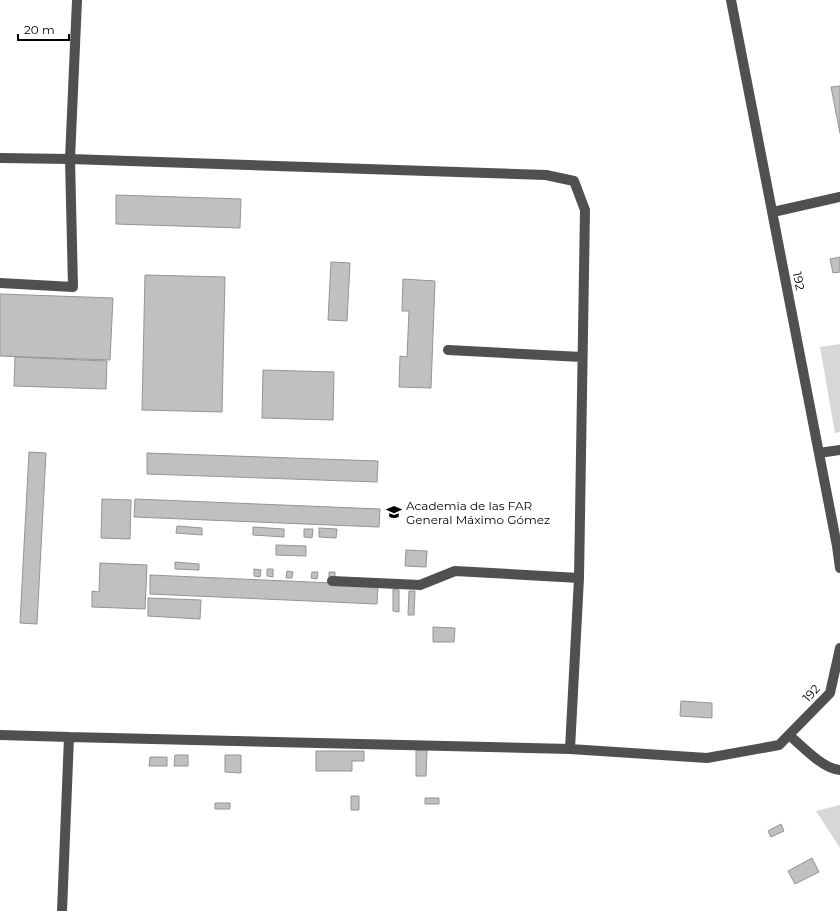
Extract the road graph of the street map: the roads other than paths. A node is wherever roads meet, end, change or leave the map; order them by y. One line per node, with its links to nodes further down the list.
1 (77, 0): 4 (street)
2 (731, 0): 6 (street, 192)
3 (0, 158): 4 (street)
4 (70, 159): 7 (street); 9 (street)
5 (840, 196): 6 (street)
6 (772, 212): 11 (street, 192)
7 (0, 283)
8 (448, 350): 9 (street)
9 (582, 357): 13 (street)
10 (840, 450): 11 (street)
11 (819, 453): 12 (street, 192)
12 (840, 568)
13 (579, 578): 14 (street); 19 (street)
14 (332, 581)
15 (840, 648): 17 (street, 192)
16 (0, 734): 18 (street)
17 (789, 735): 19 (street, 192); 20 (street)
18 (69, 737): 19 (street); 21 (street)
19 (570, 749)
20 (840, 770)
21 (62, 911)

